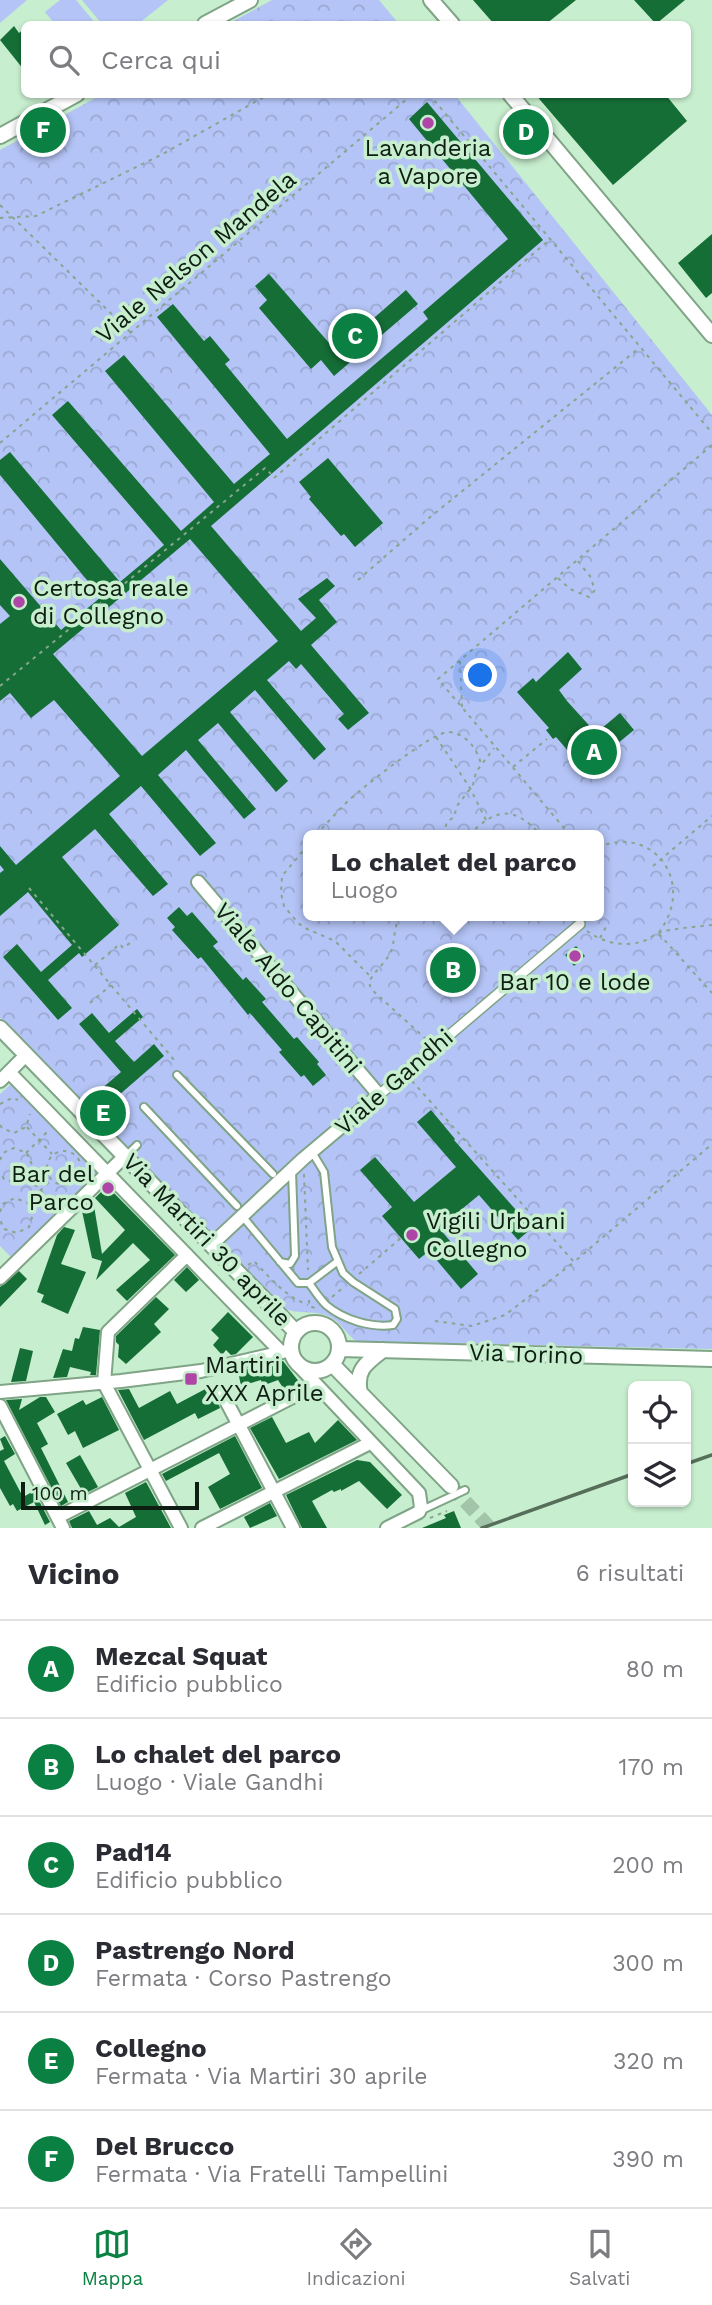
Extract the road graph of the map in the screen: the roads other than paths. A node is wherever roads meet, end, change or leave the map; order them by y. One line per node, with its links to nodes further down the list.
1 (250, 0): 3 (street)
2 (431, 0): 4 (street)
3 (211, 21)
4 (449, 21)
5 (69, 98): 7 (street)
6 (513, 98): 8 (street)
7 (0, 135)
8 (712, 335)
9 (198, 882): 15 (street, Viale Aldo Capitini)
10 (580, 924): 15 (street, Viale Gandhi)
11 (0, 1028): 12 (street, Via Martiri 30 aprile)
12 (26, 1055): 14 (street); 18 (street, Via Martiri 30 aprile)
13 (177, 1075): 22 (lane)
14 (5, 1076): 21 (street, Via Martiri 30 aprile)
15 (379, 1095): 19 (street, Viale Gandhi)
16 (144, 1107): 23 (lane)
17 (137, 1145): 18 (lane)
18 (125, 1156): 21 (street); 24 (street, Via Martiri 30 aprile)
19 (308, 1156): 20 (street, Viale Gandhi); 26 (lane)
20 (292, 1171): 23 (street, Viale Gandhi); 27 (lane)
21 (107, 1174): 25 (street, Via Martiri 30 aprile); 28 (street)
22 (272, 1174)
23 (240, 1212): 24 (street, Viale Gandhi); 27 (lane)
24 (211, 1245): 30 (street, Via Martiri 30 aprile)
25 (187, 1255): 33 (street, Via Martiri 30 aprile); 37 (street)
26 (338, 1261): 29 (lane); 29 (lane)
27 (280, 1262): 29 (lane)
28 (0, 1278)
29 (309, 1283)
30 (296, 1332): 31 (street); 33 (street)
31 (340, 1349): 32 (street, Via Torino); 35 (street)
32 (383, 1350): 34 (street, Via Torino); 40 (street)
33 (286, 1351): 36 (street); 37 (street)
34 (712, 1359)
35 (332, 1364): 36 (street); 40 (street)
36 (298, 1365): 38 (street)
37 (104, 1383): 39 (street); 45 (street)
38 (316, 1385): 43 (street); 44 (street)
39 (0, 1392)
40 (360, 1393): 46 (street)
41 (223, 1395): 43 (street)
42 (0, 1406): 49 (street)
43 (238, 1424): 45 (street); 47 (street)
44 (370, 1443): 47 (street); 48 (street)
45 (150, 1469): 49 (street); 50 (street)
46 (458, 1488): 48 (lane)
47 (274, 1492): 51 (street); 52 (street)
48 (420, 1509): 53 (street)
49 (61, 1522)
50 (181, 1528)
51 (202, 1528)
52 (292, 1528)
53 (387, 1528)

